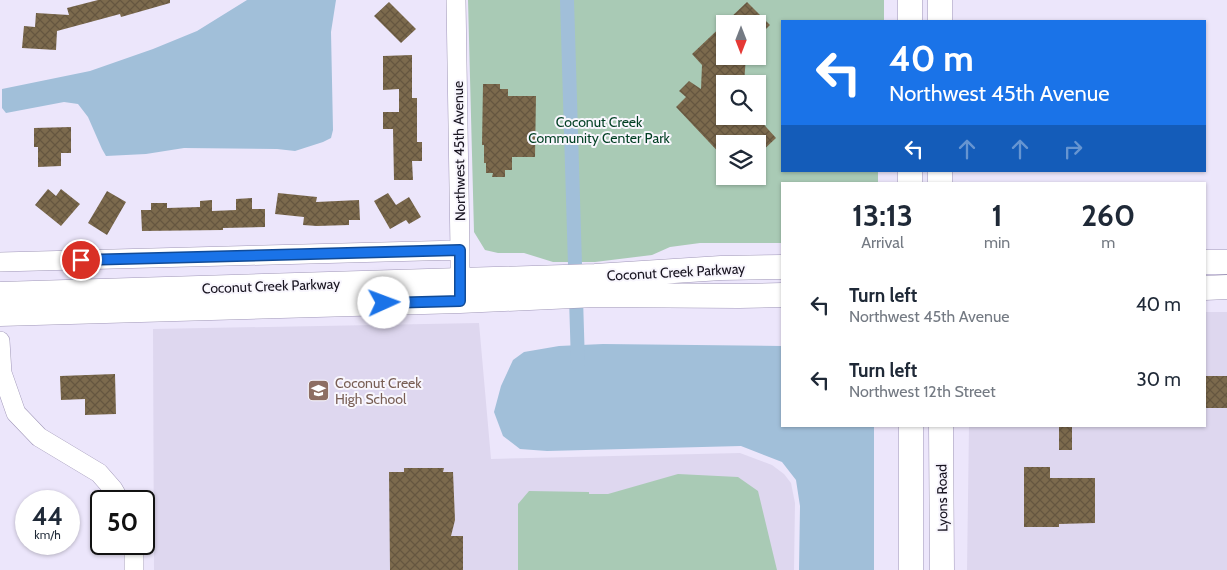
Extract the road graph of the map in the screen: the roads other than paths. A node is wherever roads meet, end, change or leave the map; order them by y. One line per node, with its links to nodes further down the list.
1 (456, 0): 6 (street, Northwest 45th Avenue)
2 (910, 0): 4 (main road)
3 (940, 0): 5 (main road)
4 (910, 20)
5 (940, 20)
6 (460, 250): 7 (street); 14 (street, Northwest 45th Avenue)
7 (0, 262)
8 (1206, 262): 9 (main road)
9 (1227, 262)
10 (781, 267): 11 (main road, Coconut Creek Parkway)
11 (595, 286): 14 (main road, Coconut Creek Parkway); 16 (main road, Coconut Creek Parkway)
12 (1227, 287): 13 (main road)
13 (1206, 288)
14 (460, 290): 15 (main road, Coconut Creek Parkway); 17 (main road, Coconut Creek Parkway)
15 (0, 294)
16 (781, 295)
17 (0, 314)
18 (0, 341): 21 (street)
19 (911, 427): 24 (main road)
20 (941, 427): 25 (main road, Lyons Road)
21 (114, 490)
22 (134, 555): 23 (street)
23 (134, 570)
24 (911, 570)
25 (942, 570)

